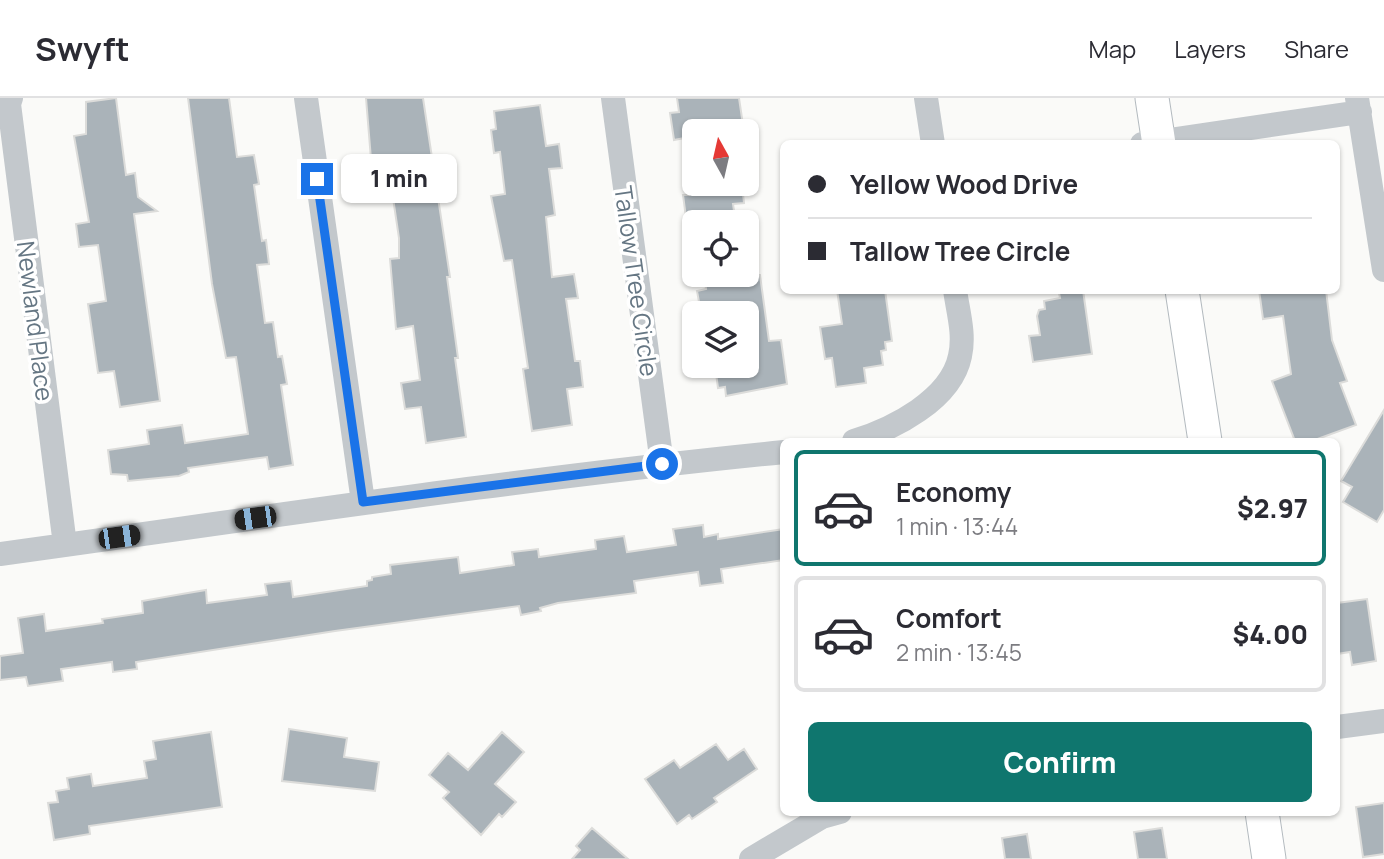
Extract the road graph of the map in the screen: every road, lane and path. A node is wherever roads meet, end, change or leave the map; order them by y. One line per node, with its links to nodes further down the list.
1 (11, 98): 18 (street, Newland Place)
2 (306, 98): 17 (street)
3 (613, 98): 16 (street, Tallow Tree Circle)
4 (926, 98): 7 (street)
5 (1152, 98): 8 (street)
6 (1359, 105): 9 (street); 10 (street)
7 (932, 140)
8 (1153, 140)
9 (1169, 140)
10 (1384, 270)
11 (956, 294): 13 (street)
12 (1183, 294): 14 (street)
13 (859, 438)
14 (1205, 438)
15 (780, 452): 16 (street)
16 (662, 464): 17 (street)
17 (363, 502): 18 (street)
18 (65, 545): 19 (street)
19 (0, 554)
20 (1384, 721): 21 (street)
21 (1340, 727)
22 (826, 816): 24 (street)
23 (1263, 816): 25 (street)
24 (751, 859)
25 (1269, 859)

